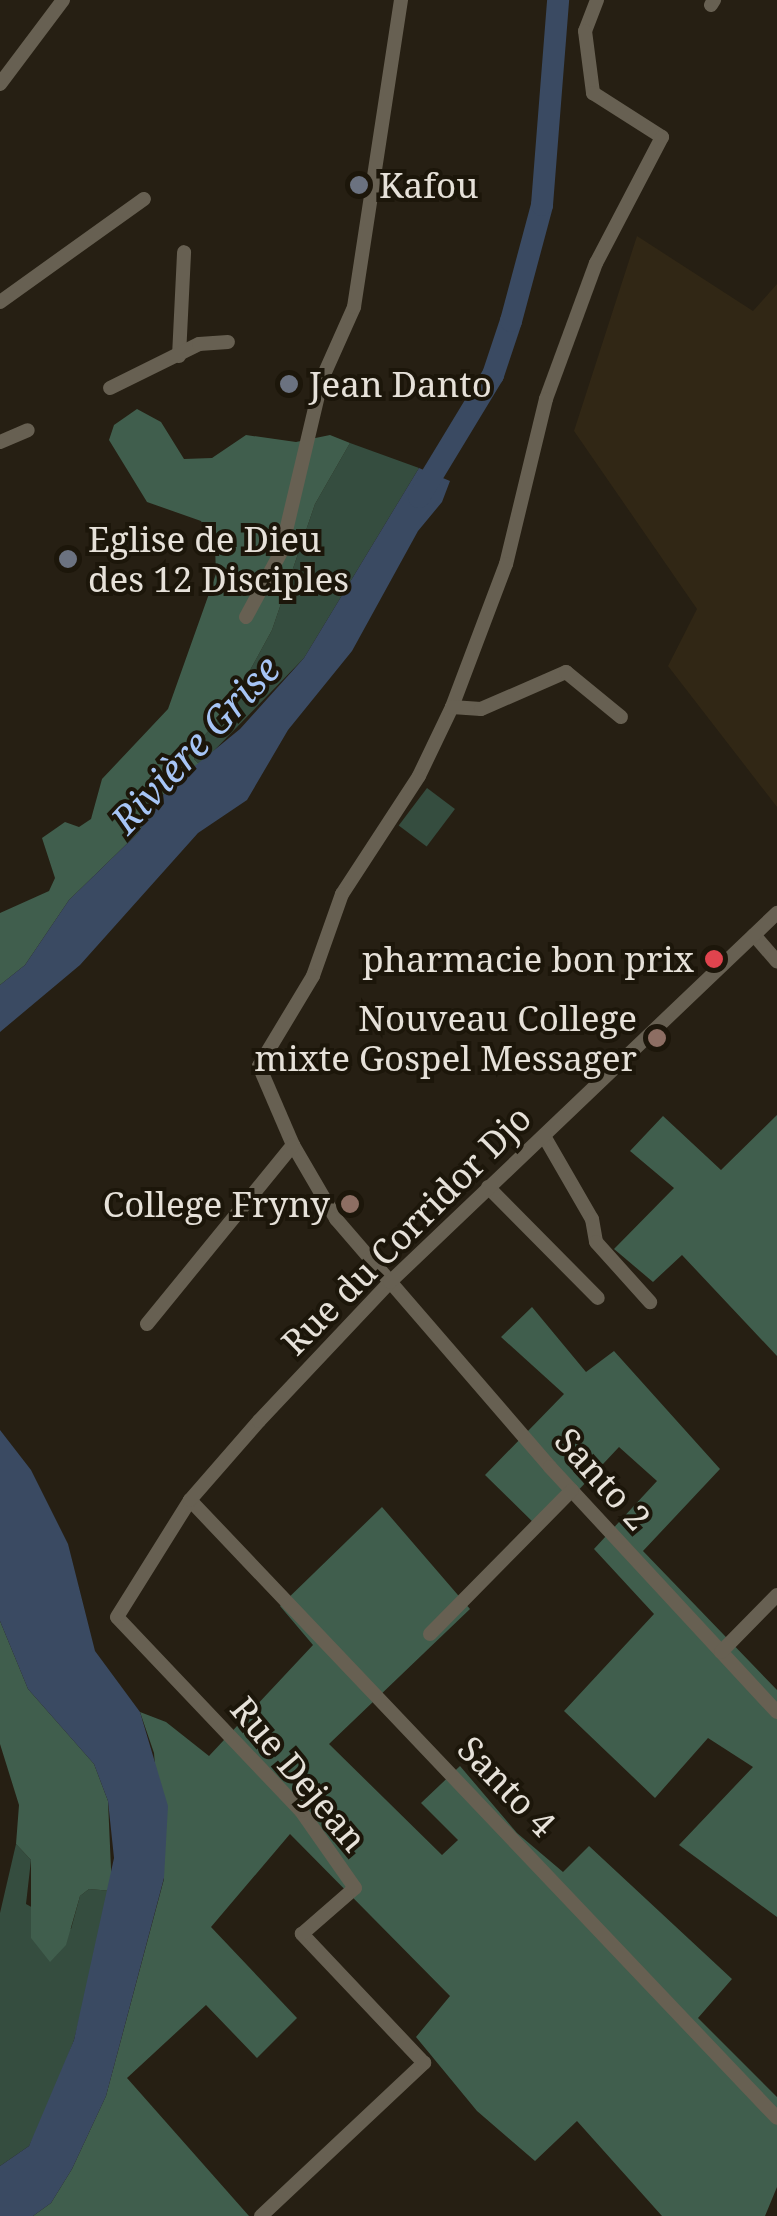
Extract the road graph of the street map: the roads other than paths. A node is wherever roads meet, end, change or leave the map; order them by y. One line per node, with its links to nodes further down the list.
1 (63, 0): 4 (street)
2 (401, 0): 13 (street)
3 (597, 0): 14 (street)
4 (0, 84)
5 (144, 200): 7 (street)
6 (184, 252): 9 (street)
7 (0, 302)
8 (228, 342): 9 (street)
9 (179, 356): 10 (street)
10 (110, 388)
11 (28, 430): 12 (street)
12 (0, 442)
13 (246, 617)
14 (452, 707): 15 (street); 20 (street, Santo 2)
15 (621, 717)
16 (777, 913): 17 (street, Rue du Corridor Djo)
17 (754, 935): 18 (street); 19 (street, Rue du Corridor Djo)
18 (777, 961)
19 (544, 1136): 21 (street, Rue du Corridor Djo); 24 (street)
20 (293, 1144): 22 (street, Santo 2); 25 (street)
21 (488, 1187): 22 (street, Rue du Corridor Djo); 23 (street)
22 (390, 1282): 26 (street, Santo 2); 27 (street, Rue du Corridor Djo)
23 (598, 1298)
24 (650, 1302)
25 (147, 1324)
26 (572, 1490): 30 (street); 31 (street, Santo 2)
27 (190, 1500): 29 (street, Rue du Corridor Djo); 33 (street, Santo 4)
28 (777, 1596): 31 (street)
29 (118, 1622): 34 (street, Rue Dejean)
30 (430, 1634)
31 (721, 1652): 32 (street, Santo 2)
32 (777, 1712)
33 (777, 2118)
34 (260, 2216)

